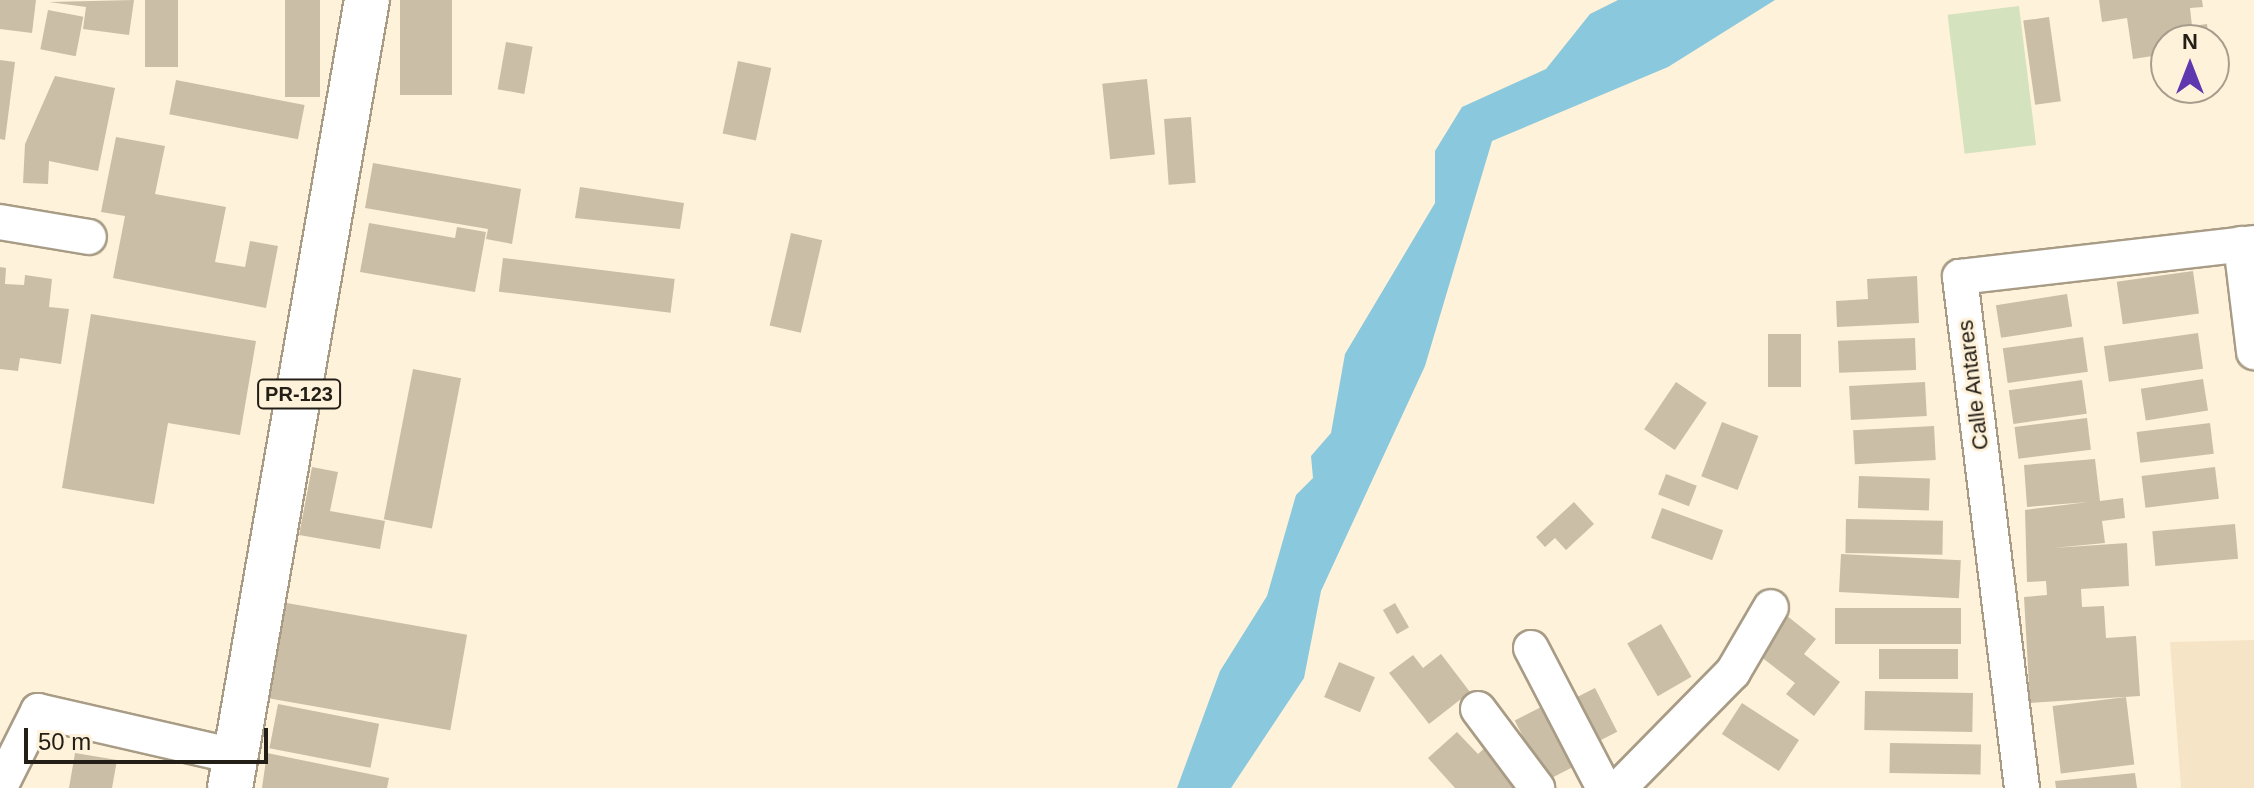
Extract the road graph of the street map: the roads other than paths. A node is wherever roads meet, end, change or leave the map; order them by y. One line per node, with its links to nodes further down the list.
1 (367, 0): 9 (main road, PR-123)
2 (0, 222): 3 (street)
3 (89, 237)
4 (2247, 243): 5 (street); 14 (street, Calle Antares)
5 (2254, 352)
6 (1771, 607): 13 (street)
7 (1531, 648): 12 (street)
8 (1478, 709): 11 (street)
9 (232, 772): 10 (street)
10 (0, 787)
11 (1537, 788)
12 (1604, 788)
13 (1619, 788)
14 (2022, 788)

